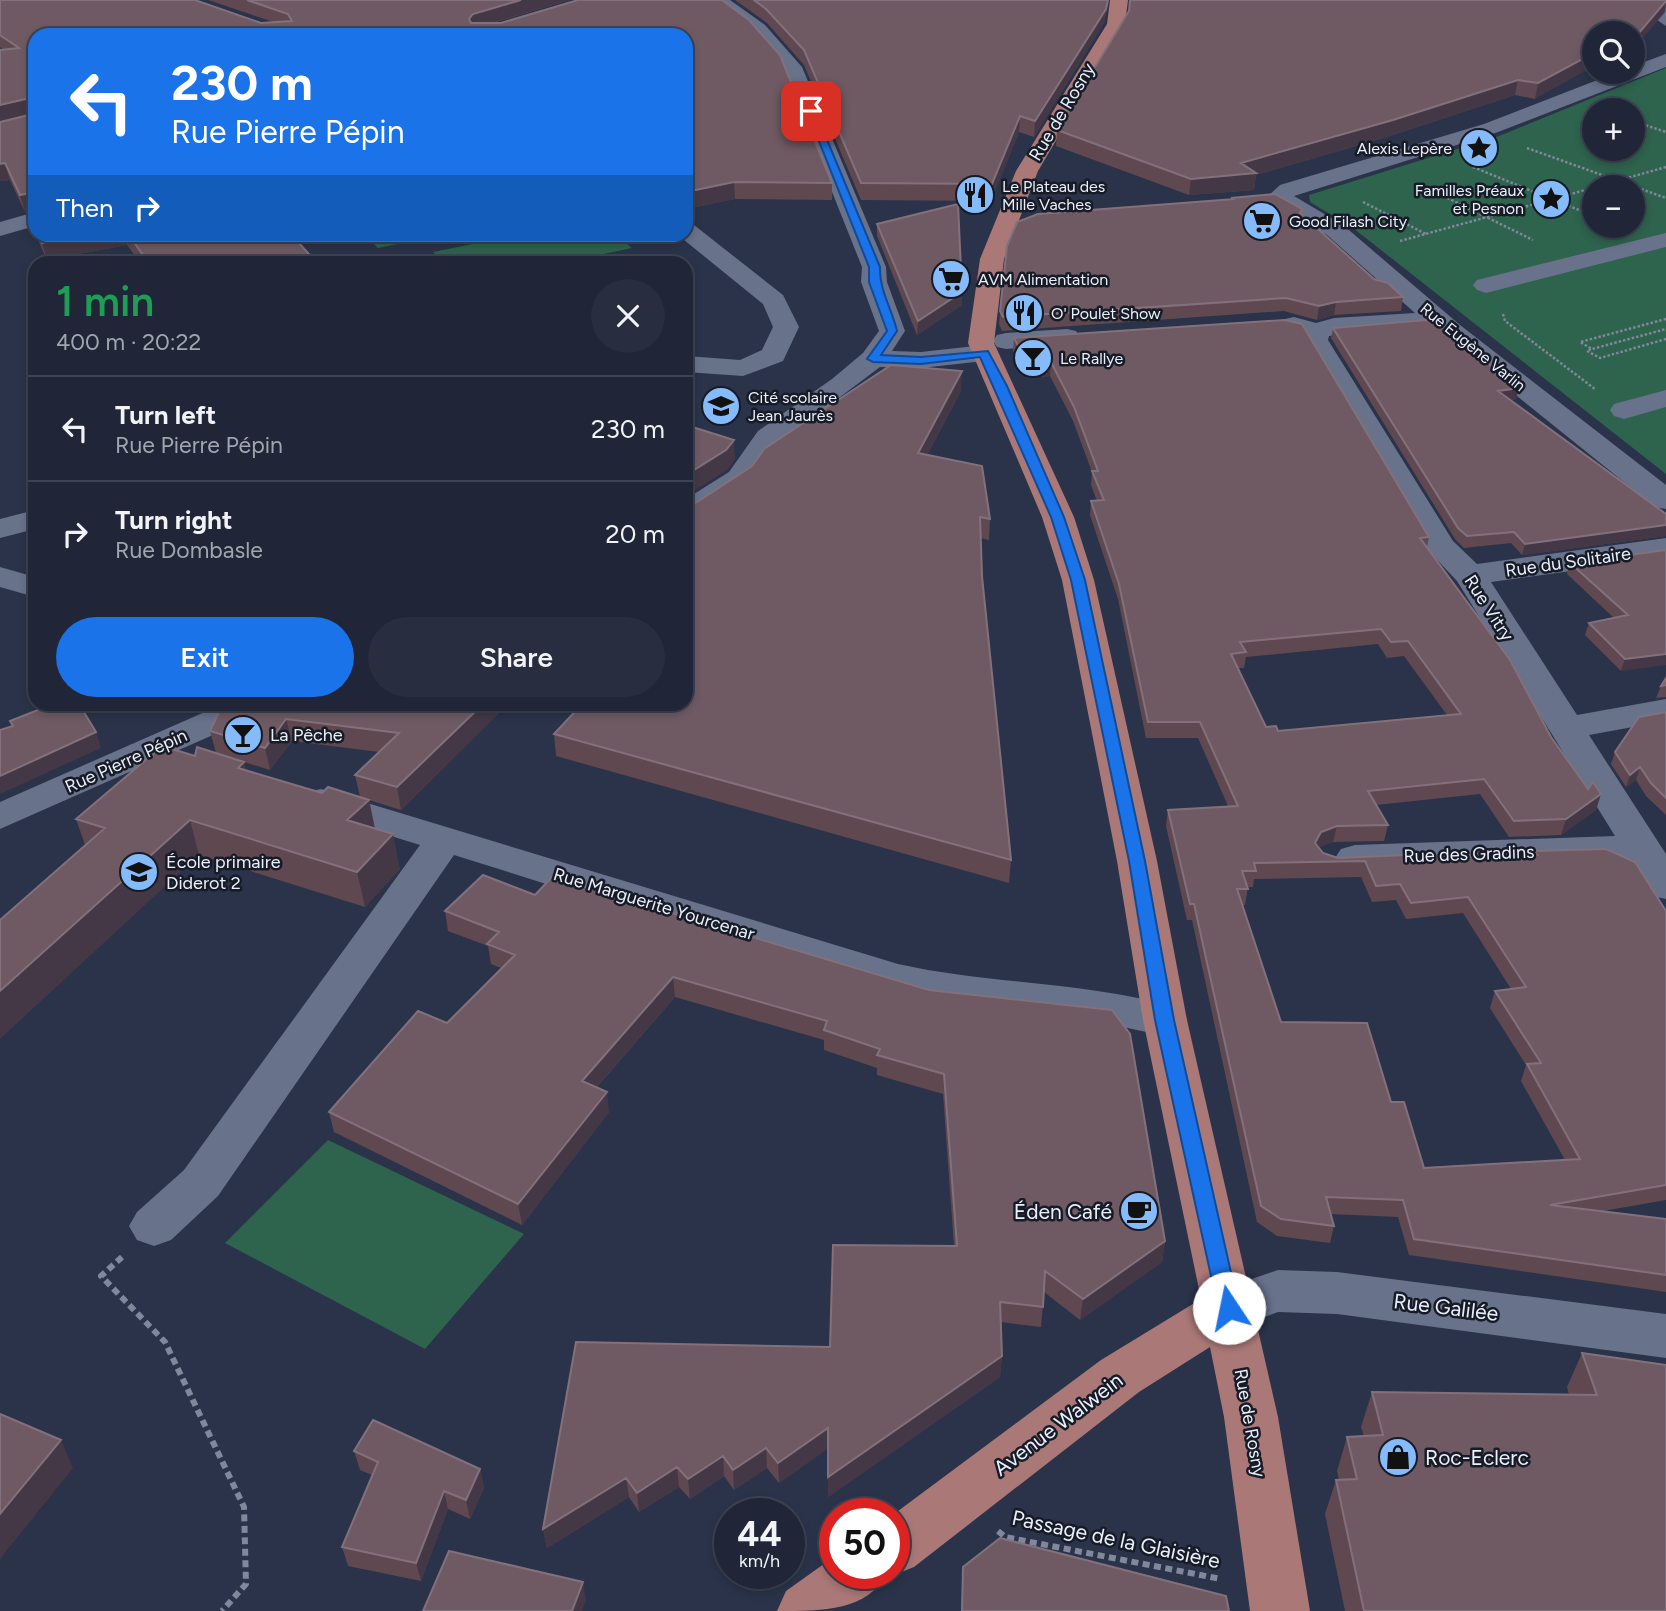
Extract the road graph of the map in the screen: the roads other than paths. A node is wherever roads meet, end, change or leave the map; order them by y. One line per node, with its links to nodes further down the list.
1 (718, 0): 23 (street)
2 (1119, 0): 10 (main road, Rue de Rosny)
3 (1635, 3): 4 (street)
4 (1662, 8)
5 (1666, 60): 6 (street)
6 (1284, 197): 7 (street); 8 (street); 18 (street, Rue Eugène Varlin)
7 (1251, 199)
8 (1324, 200)
9 (1034, 218): 10 (street)
10 (1007, 220): 22 (main road, Rue de Rosny)
11 (28, 221): 12 (street)
12 (0, 229)
13 (693, 236): 24 (street)
14 (1666, 240): 15 (street)
15 (1486, 285)
16 (1550, 294): 17 (street)
17 (1494, 312)
18 (1437, 318): 20 (street); 27 (street, Rue Eugène Varlin)
19 (1270, 323): 20 (street)
20 (1317, 331): 32 (street, Rue Vitry)
21 (1089, 335): 22 (street)
22 (995, 347): 23 (street); 46 (main road, Rue de Rosny)
23 (873, 359): 28 (street)
24 (693, 364)
25 (1666, 398): 26 (street)
26 (1624, 410)
27 (1666, 500)
28 (693, 508)
29 (28, 521): 30 (street)
30 (0, 529)
31 (1666, 548): 32 (street, Rue du Solitaire)
32 (1470, 575): 37 (street, Rue Vitry)
33 (0, 578): 34 (street)
34 (28, 585)
35 (1666, 710): 37 (street)
36 (236, 711): 38 (street, Rue Pierre Pépin)
37 (1566, 728): 43 (street, Rue Vitry)
38 (152, 749): 39 (street); 41 (street, Rue Pierre Pépin)
39 (208, 766)
40 (287, 791): 42 (street, Rue Marguerite Yourcenar)
41 (0, 817)
42 (445, 839): 46 (street, Rue Marguerite Yourcenar); 47 (street)
43 (1640, 848): 44 (street, Rue des Gradins); 45 (street, Rue Vitry)
44 (1334, 858)
45 (1666, 886)
46 (1164, 1020): 48 (main road, Rue de Rosny)
47 (154, 1226)
48 (1229, 1308): 49 (street, Rue Galilée); 50 (main road, Avenue Walwein); 52 (main road, Rue de Rosny)
49 (1666, 1336)
50 (910, 1536)
51 (837, 1589): 53 (main road)
52 (1278, 1601)
53 (807, 1611)

